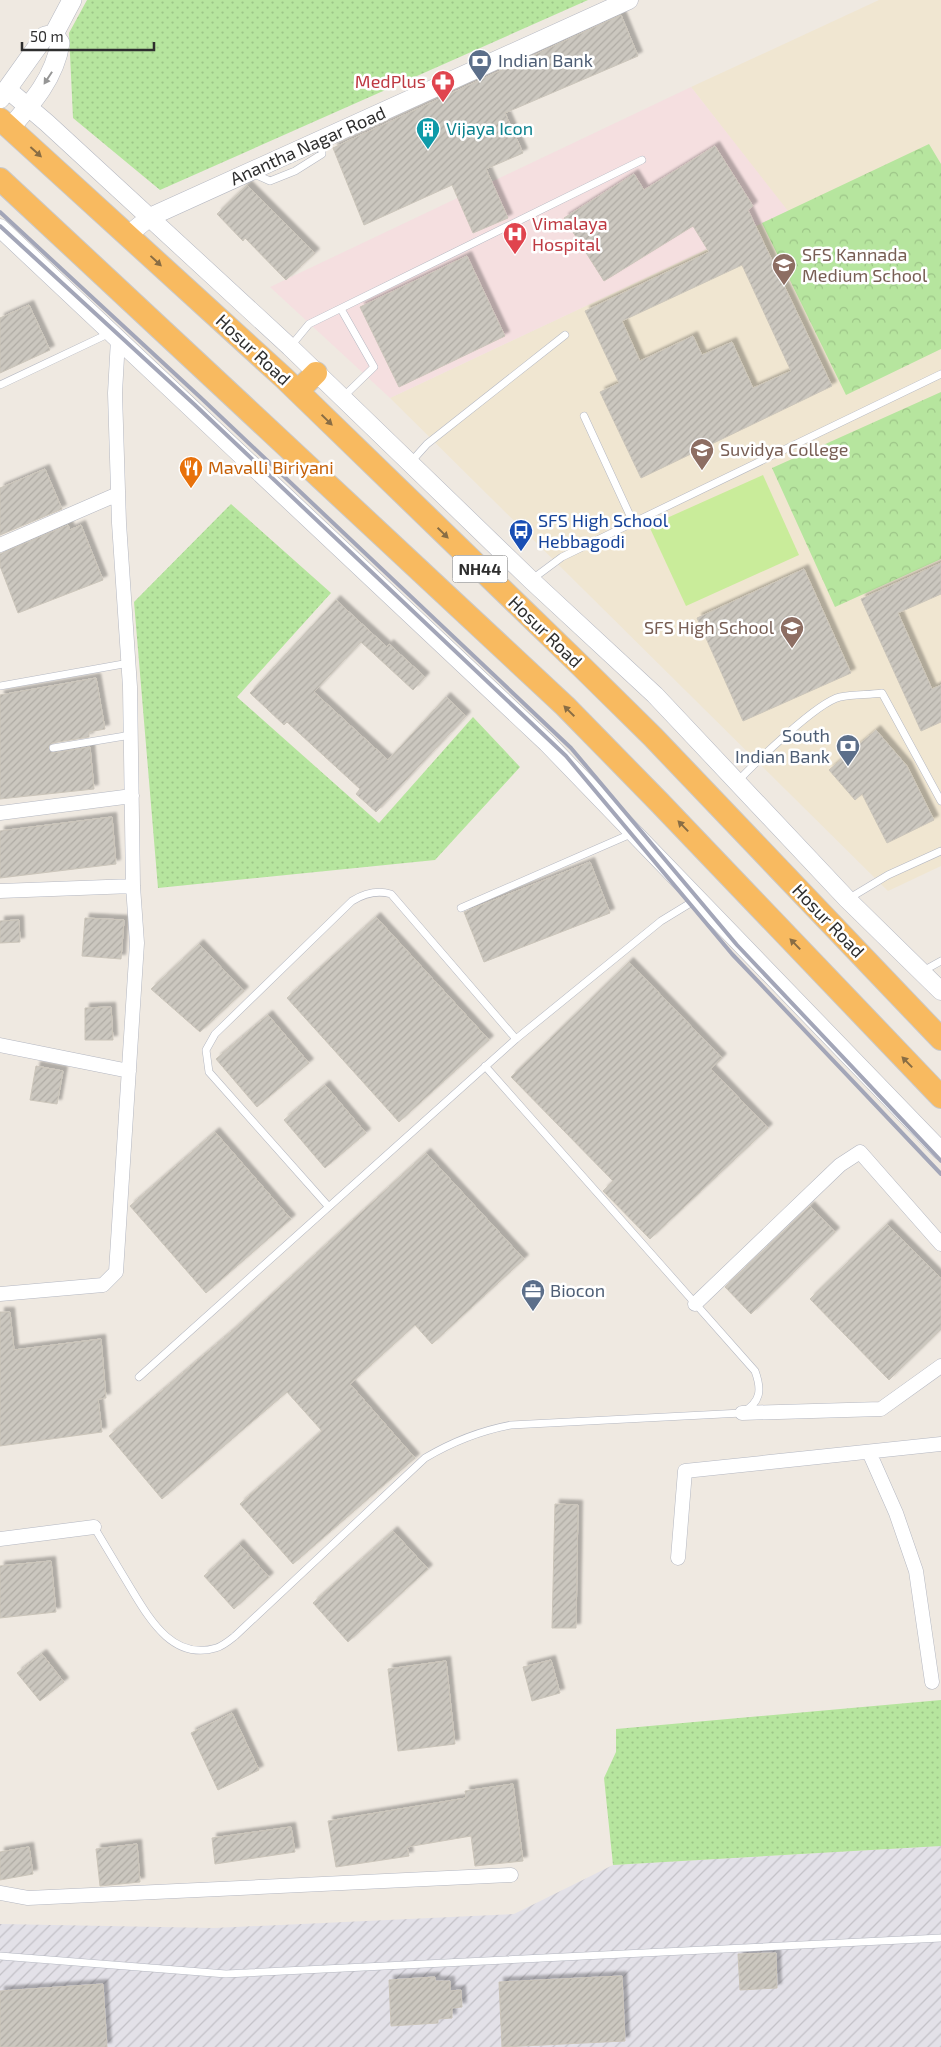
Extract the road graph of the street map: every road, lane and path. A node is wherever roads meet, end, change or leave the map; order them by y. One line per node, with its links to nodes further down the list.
1 (72, 0): 3 (main road)
2 (629, 0): 9 (street, Anantha Nagar Road)
3 (54, 34): 4 (main road); 5 (main road, one-way to 5)
4 (4, 94): 5 (street)
5 (29, 107): 6 (main road); 9 (street)
6 (5, 124): 11 (highway, Hosur Road / NH44, one-way to 11)
7 (642, 160): 12 (lane)
8 (0, 179): 50 (highway, NH44, one-way to 8)
9 (150, 217): 11 (street, Anantha Nagar Road); 15 (street)
10 (0, 228): 14 (street)
11 (128, 235): 19 (highway, Hosur Road / NH44, one-way to 19)
12 (341, 309): 15 (lane); 20 (lane)
13 (565, 335): 22 (lane)
14 (114, 336): 18 (lane); 23 (street); 35 (street)
15 (290, 347): 16 (street)
16 (316, 373): 19 (highway); 20 (street)
17 (941, 374): 24 (lane)
18 (0, 385)
19 (298, 392): 46 (highway, Hosur Road / NH44, one-way to 46)
20 (342, 399): 22 (street)
21 (584, 416): 24 (lane)
22 (410, 463): 26 (street)
23 (118, 494): 25 (street); 27 (street)
24 (633, 522): 26 (lane)
25 (0, 545)
26 (531, 580): 31 (street)
27 (129, 663): 28 (lane); 29 (street)
28 (0, 686)
29 (131, 735): 30 (lane); 32 (street)
30 (53, 748)
31 (736, 783): 33 (lane); 40 (street)
32 (132, 796): 34 (street); 37 (street)
33 (941, 801)
34 (0, 813)
35 (633, 833): 39 (street); 41 (lane)
36 (941, 851): 40 (lane)
37 (133, 886): 38 (street); 49 (street)
38 (0, 891)
39 (697, 899): 45 (lane); 51 (street)
40 (847, 899): 43 (street)
41 (461, 908)
42 (941, 961): 43 (lane)
43 (921, 973): 44 (street)
44 (941, 991)
45 (516, 1039): 48 (lane); 52 (lane)
46 (941, 1039)
47 (0, 1045): 49 (street)
48 (485, 1066): 52 (lane); 55 (lane)
49 (129, 1071): 54 (street)
50 (941, 1097)
51 (941, 1151)
52 (328, 1206): 57 (lane)
53 (941, 1244): 55 (street)
54 (0, 1294)
55 (696, 1304): 58 (lane)
56 (941, 1366): 58 (street)
57 (139, 1376)
58 (742, 1413): 61 (lane)
59 (941, 1444): 60 (street)
60 (869, 1452): 63 (street); 64 (street)
61 (94, 1527): 62 (street)
62 (0, 1539)
63 (678, 1558)
64 (932, 1682)
65 (511, 1875): 66 (street)
66 (0, 1893)
67 (941, 1938): 68 (lane)
68 (0, 1956)

